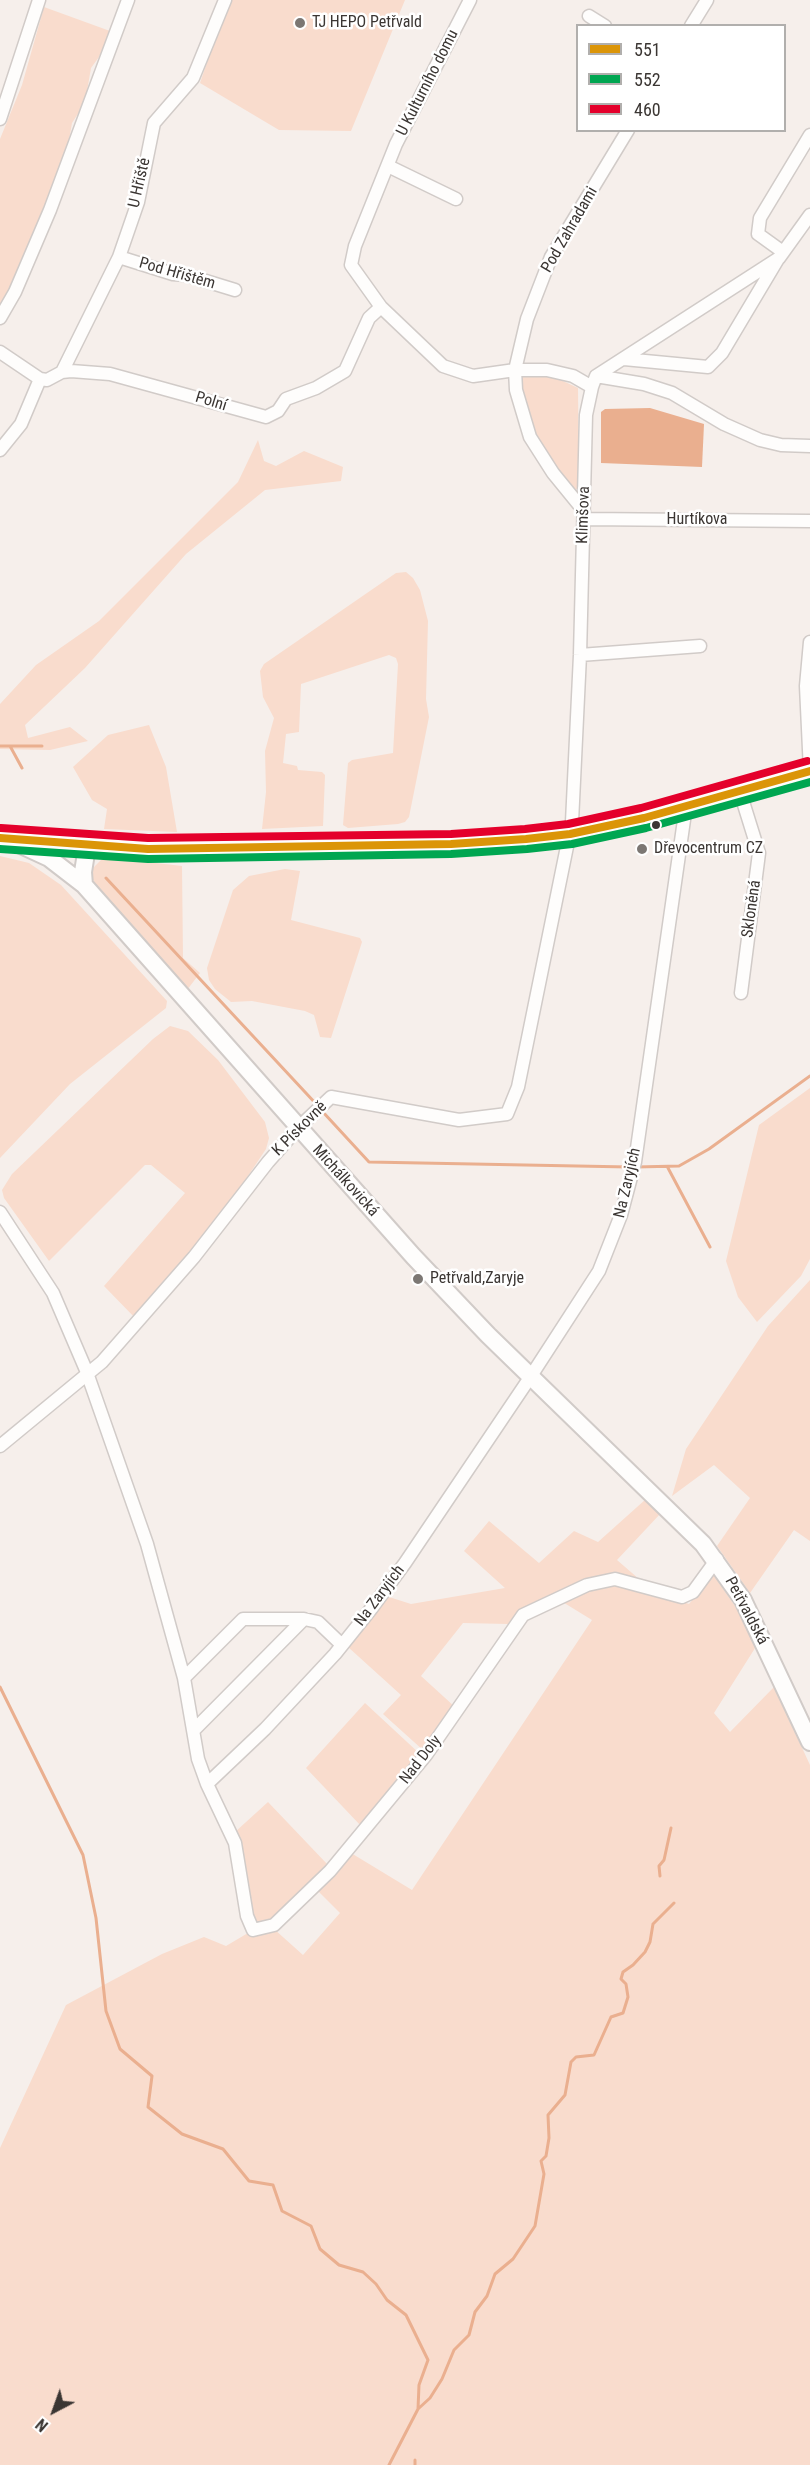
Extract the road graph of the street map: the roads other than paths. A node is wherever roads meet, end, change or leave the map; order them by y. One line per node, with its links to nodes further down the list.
1 (39, 0): 9 (street)
2 (128, 0): 19 (street)
3 (225, 0): 16 (street, U Hřiště)
4 (470, 0): 12 (street, U Kulturního domu)
5 (707, 0): 8 (street)
6 (589, 16): 7 (street)
7 (602, 24)
8 (692, 24)
9 (0, 119)
10 (627, 132): 22 (street, Pod Zahradami)
11 (810, 135): 15 (street)
12 (388, 166): 13 (street); 18 (street, U Kulturního domu)
13 (456, 199)
14 (810, 215): 15 (street)
15 (781, 255): 21 (street); 21 (street)
16 (119, 257): 17 (street, Pod Hřištěm); 23 (street, U Hřiště)
17 (235, 290)
18 (381, 307): 22 (street, U Kulturního domu); 23 (street, Polní)
19 (0, 318)
20 (0, 352): 24 (street)
21 (624, 359): 25 (street)
22 (514, 370): 25 (street, U Kulturního domu); 28 (street)
23 (62, 372): 24 (street, Polní)
24 (40, 379): 27 (street)
25 (594, 381): 26 (street); 28 (street, Klimšova)
26 (810, 446)
27 (0, 450)
28 (584, 515): 29 (street, Hurtíkova); 32 (street, Klimšova)
29 (810, 521)
30 (810, 642): 33 (street)
31 (700, 646): 32 (street)
32 (580, 655): 36 (street, Klimšova)
33 (810, 771): 34 (main road)
34 (740, 792): 35 (main road); 41 (street, Skloněná)
35 (686, 806): 36 (main road); 45 (street, Na Zaryjích)
36 (570, 834): 38 (main road); 42 (street, K Pískovně)
37 (3, 838): 38 (main road); 39 (street, Michálkovická)
38 (81, 846): 39 (street); 40 (street)
39 (68, 872): 40 (street, Michálkovická)
40 (84, 885): 42 (street, Michálkovická)
41 (741, 993)
42 (298, 1128): 44 (street, K Pískovně); 45 (street, Michálkovická)
43 (0, 1212): 44 (street)
44 (88, 1376): 46 (street, K Pískovně); 51 (street)
45 (531, 1376): 47 (street, Michálkovická); 50 (street, Na Zaryjích)
46 (0, 1446)
47 (657, 1496): 48 (street, Petřvaldská)
48 (717, 1559): 53 (street, Petřvaldská); 54 (street, Nad Doly)
49 (304, 1619): 50 (street); 51 (street); 52 (street)
50 (342, 1645): 54 (street, Na Zaryjích)
51 (184, 1678): 52 (street)
52 (194, 1730): 54 (street)
53 (810, 1742)
54 (207, 1784)

